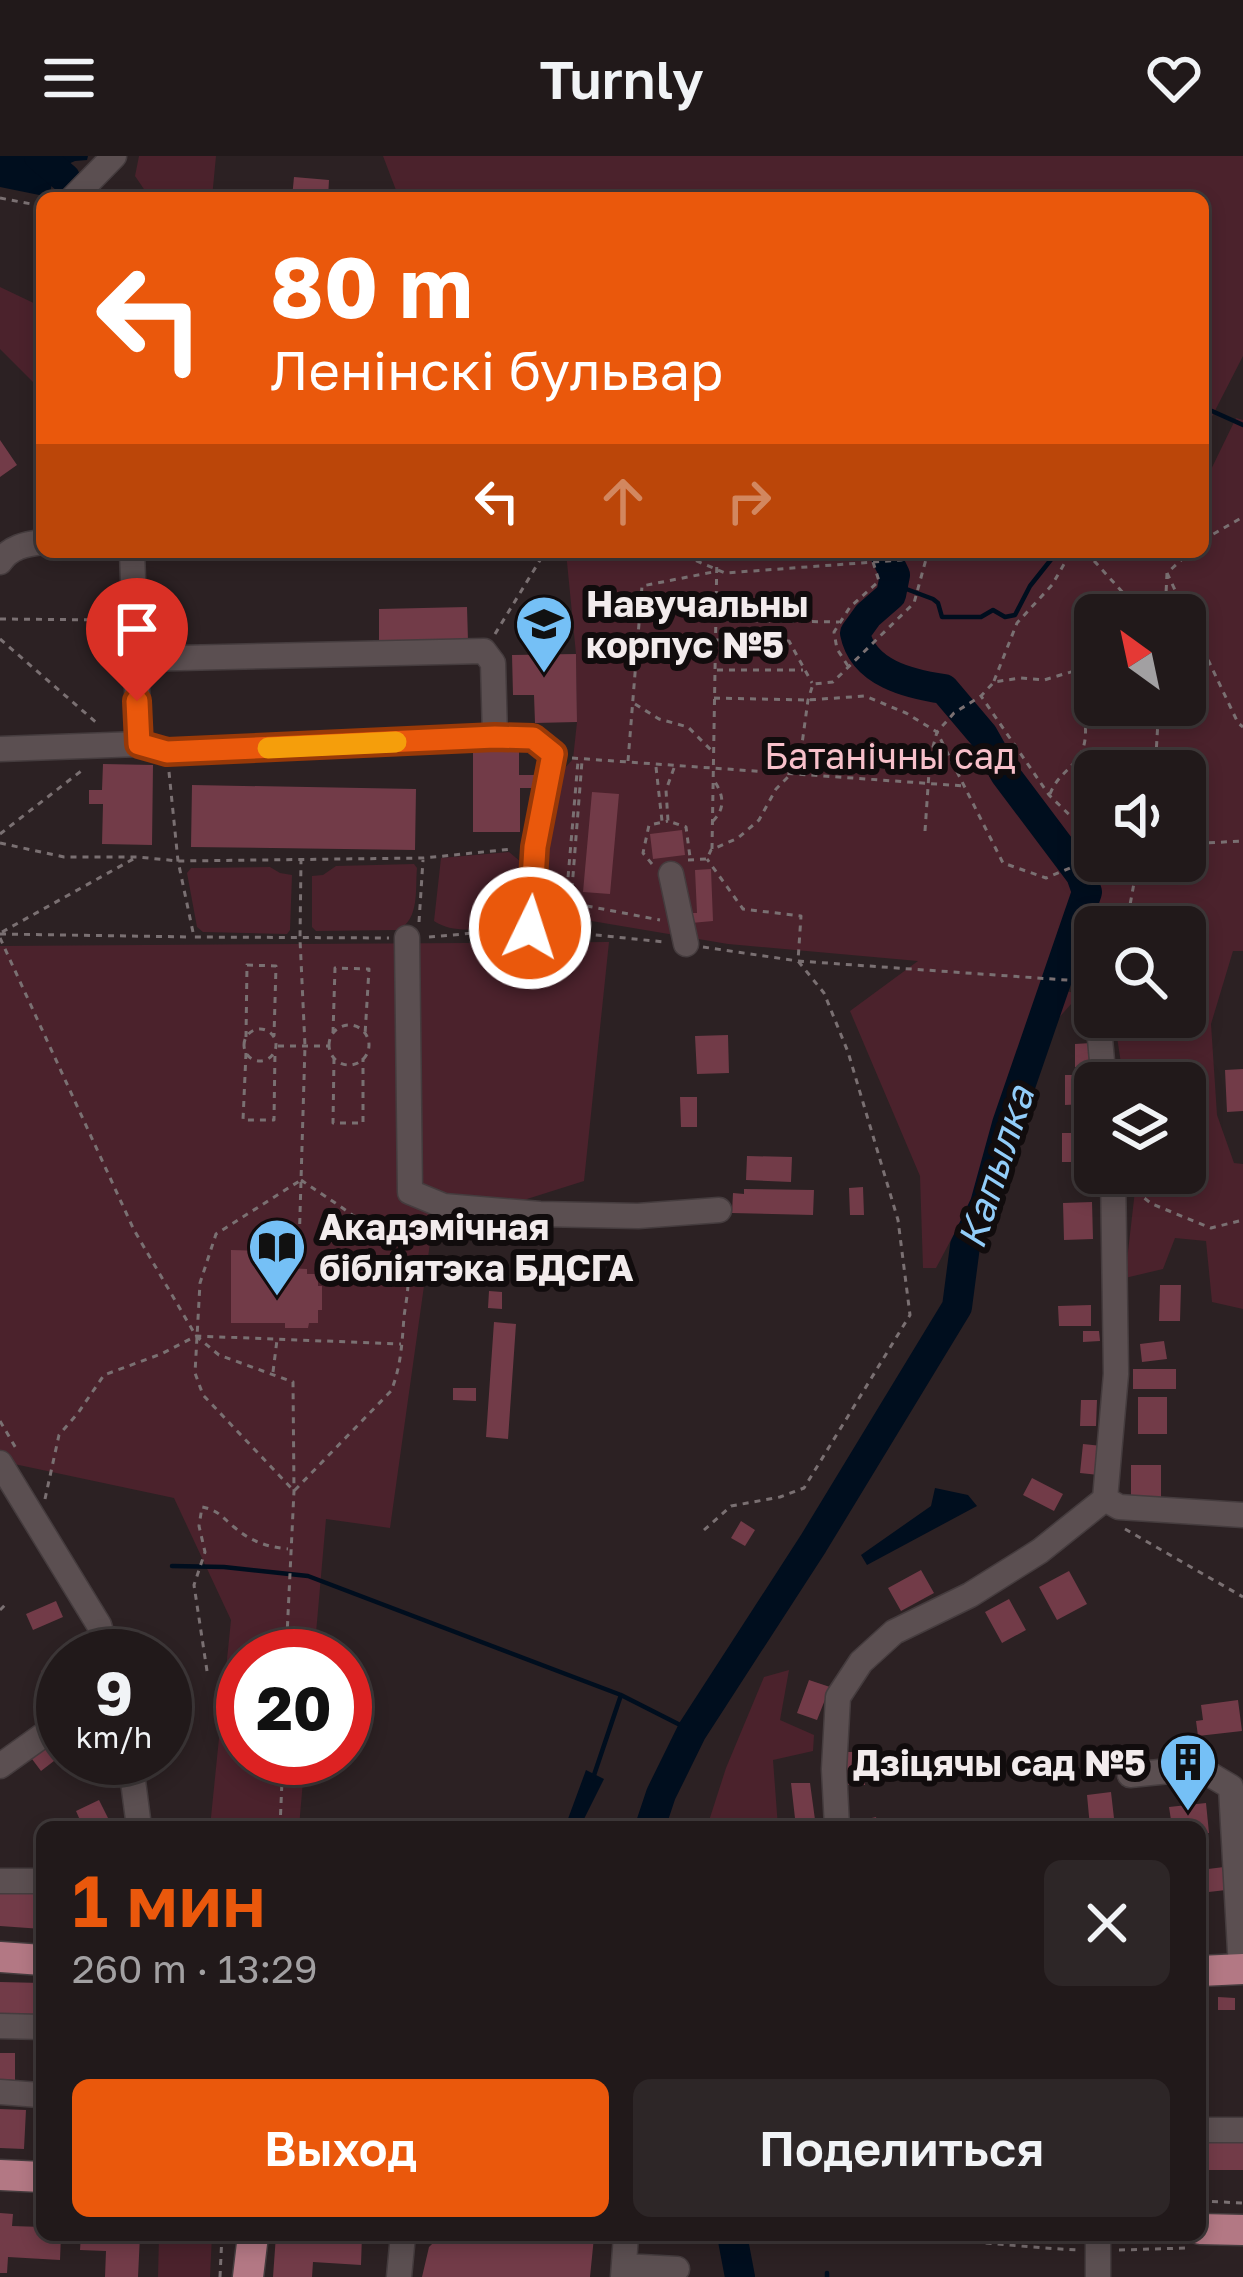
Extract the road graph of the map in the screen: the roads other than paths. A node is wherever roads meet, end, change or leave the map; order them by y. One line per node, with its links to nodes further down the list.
1 (114, 156): 2 (street)
2 (79, 192)
3 (36, 543): 5 (street)
4 (133, 558): 6 (street)
5 (0, 562)
6 (136, 659): 7 (street); 8 (street)
7 (495, 737): 8 (street); 11 (street)
8 (139, 744): 9 (street)
9 (0, 749)
10 (680, 866): 12 (street)
11 (531, 916)
12 (684, 934)
13 (407, 938): 17 (street)
14 (1100, 1040): 15 (street)
15 (1102, 1062)
16 (1113, 1194): 19 (street)
17 (719, 1210)
18 (0, 1463): 21 (street)
19 (1098, 1504): 20 (street); 27 (street)
20 (1243, 1514)
21 (100, 1629)
22 (36, 1740): 23 (street)
23 (0, 1766)
24 (1130, 1774): 32 (street)
25 (134, 1785): 26 (street)
26 (138, 1821)
27 (837, 1821)
28 (0, 1881): 29 (street)
29 (36, 1881)
30 (0, 1957): 31 (main road)
31 (36, 1960)
32 (1242, 1969): 33 (main road)
33 (1206, 1972)
34 (0, 2026): 35 (street)
35 (36, 2027)
36 (0, 2092): 37 (street)
37 (36, 2095)
38 (1243, 2129): 39 (street)
39 (1206, 2130)
40 (0, 2175): 41 (main road)
41 (36, 2177)
42 (1243, 2230): 43 (main road)
43 (1206, 2237)
44 (252, 2241): 50 (main road)
45 (402, 2241): 51 (street)
46 (626, 2241): 49 (street)
47 (1098, 2243): 52 (street)
48 (677, 2269): 49 (street)
49 (624, 2271)
50 (248, 2277)
51 (399, 2277)
52 (1098, 2277)

